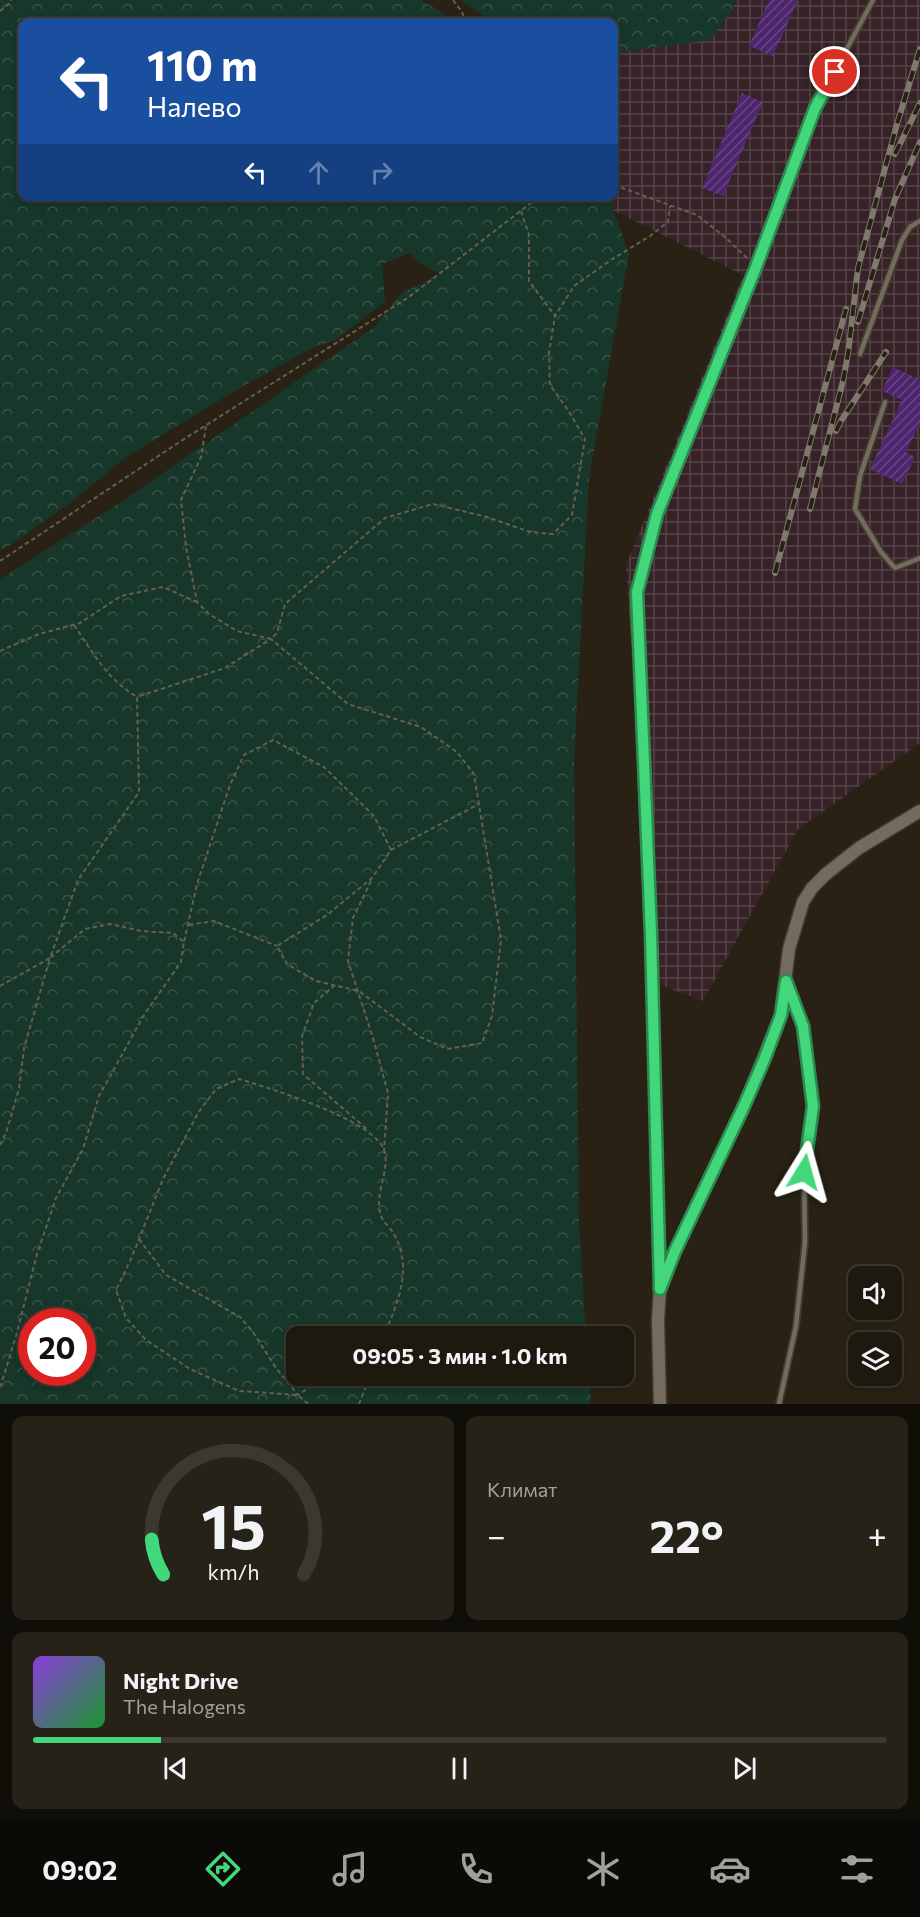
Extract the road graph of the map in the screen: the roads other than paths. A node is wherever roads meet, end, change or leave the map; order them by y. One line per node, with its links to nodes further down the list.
1 (873, 0): 8 (lane)
2 (920, 221): 3 (lane)
3 (860, 354)
4 (885, 402): 5 (lane)
5 (920, 558)
6 (920, 811): 7 (street)
7 (786, 981): 8 (street); 10 (lane)
8 (660, 1289): 9 (street)
9 (660, 1404)
10 (779, 1404)

